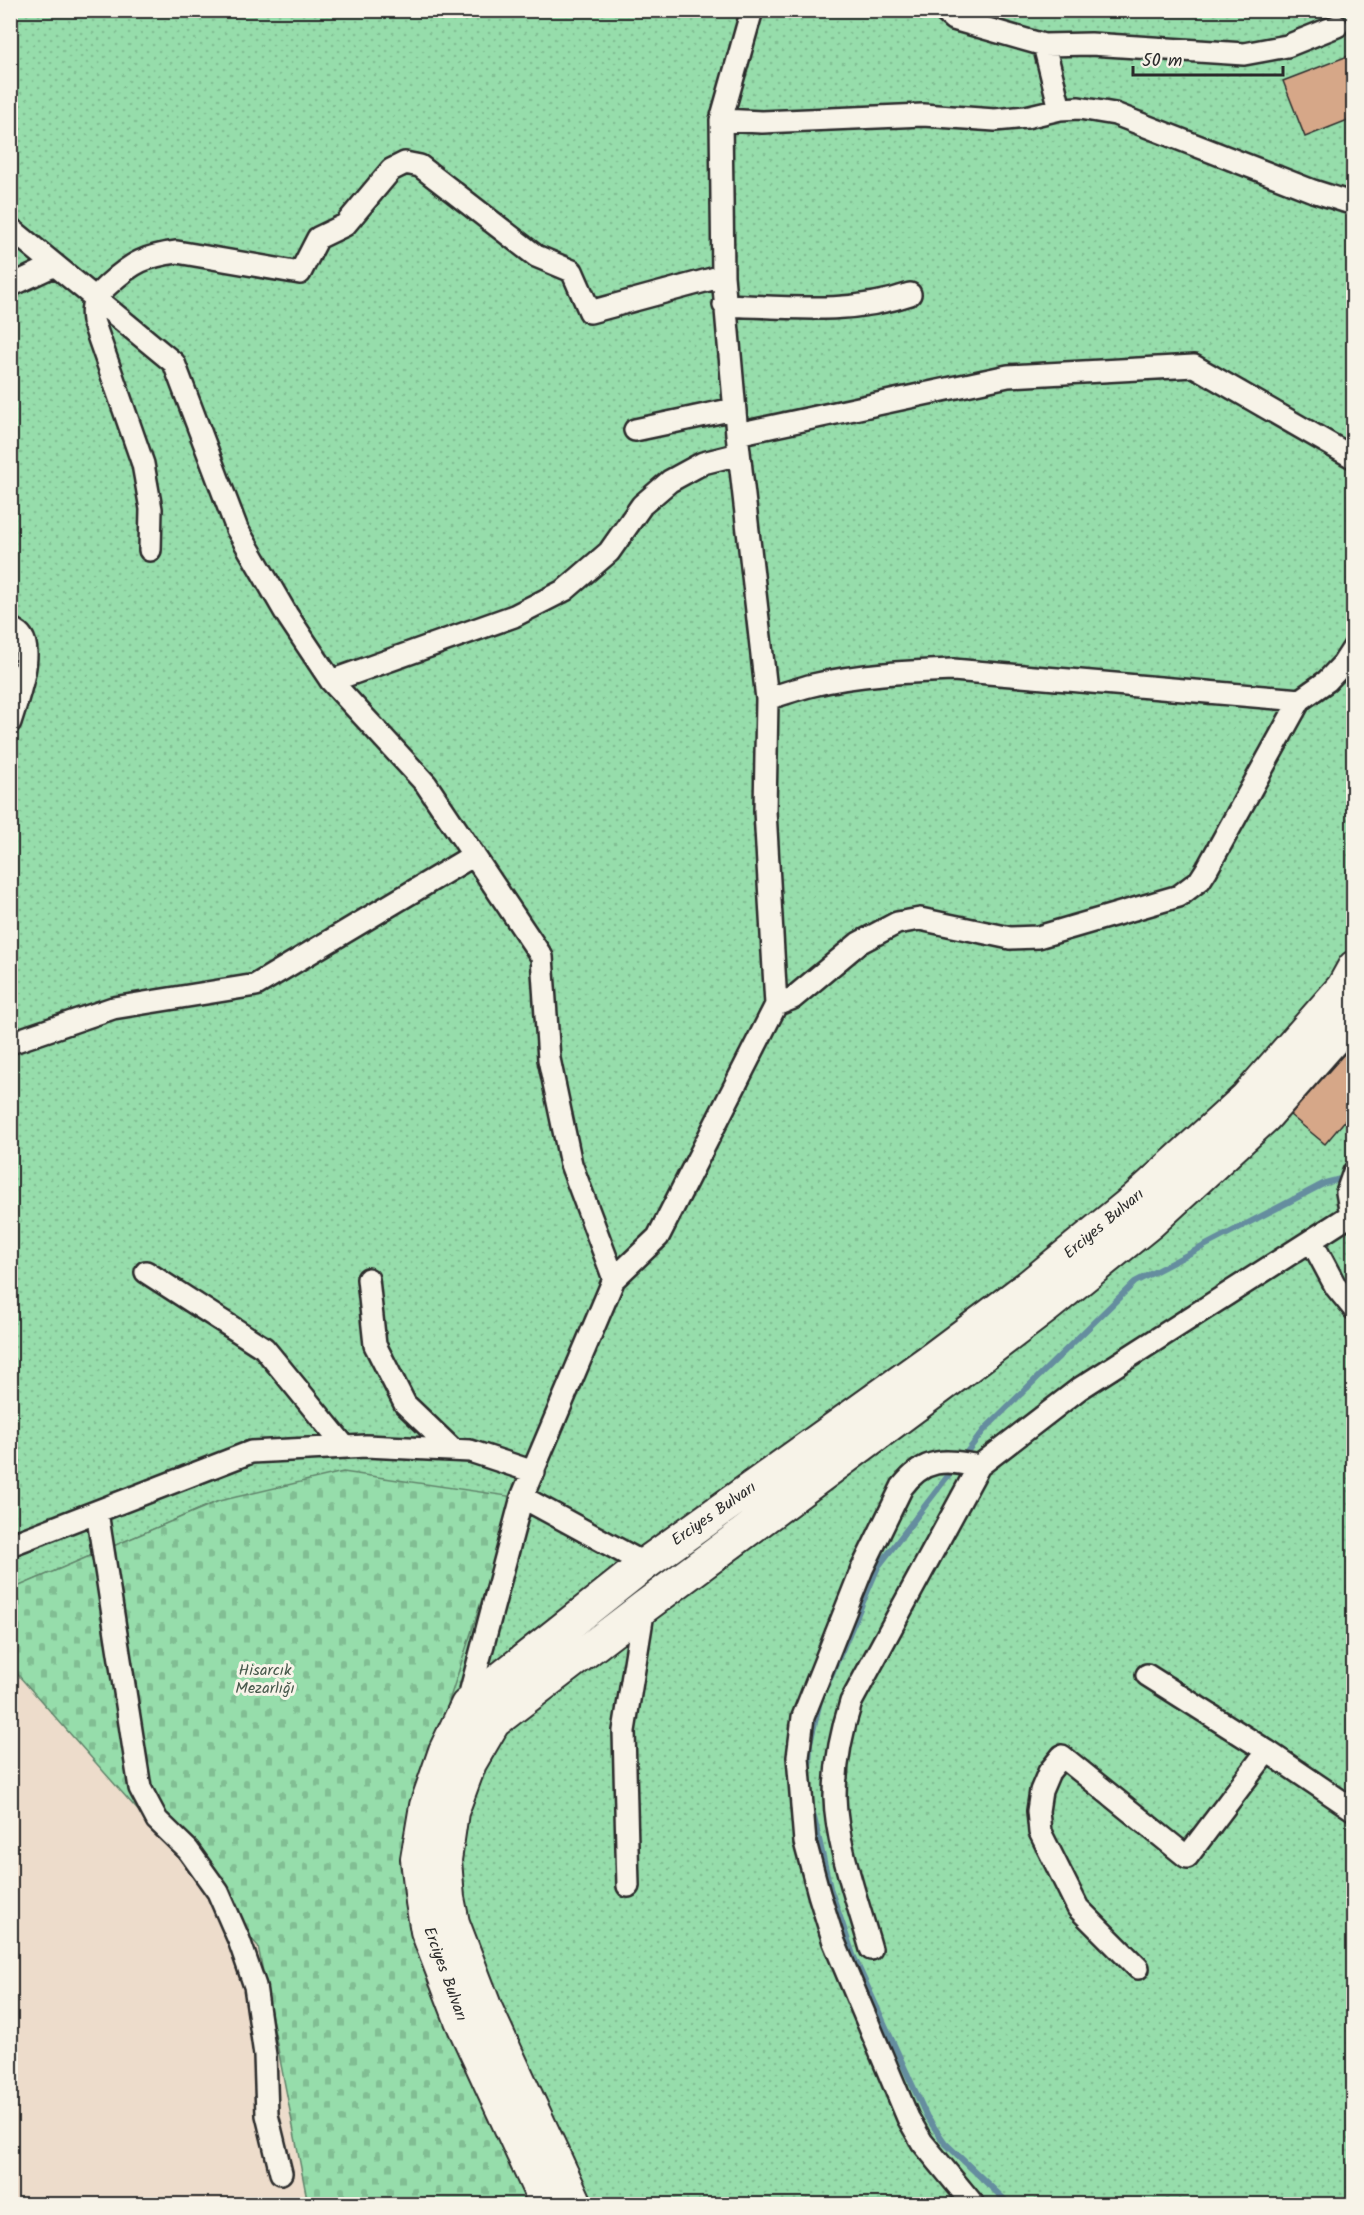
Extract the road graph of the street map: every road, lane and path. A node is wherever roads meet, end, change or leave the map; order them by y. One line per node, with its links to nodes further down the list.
1 (752, 10): 6 (street)
2 (943, 10): 4 (street)
3 (1337, 26): 4 (street)
4 (1044, 45): 5 (street)
5 (1060, 109): 6 (street); 7 (street)
6 (721, 120): 10 (street)
7 (1353, 204)
8 (10, 228): 9 (street)
9 (56, 265): 11 (street); 13 (street)
10 (723, 276): 13 (street); 14 (street)
11 (10, 286)
12 (910, 294): 14 (street)
13 (95, 297): 19 (street); 22 (street)
14 (724, 305): 15 (street)
15 (734, 409): 16 (street); 17 (street)
16 (635, 430)
17 (738, 444): 18 (street); 22 (street); 23 (street)
18 (1353, 458)
19 (150, 550)
20 (10, 628): 25 (street)
21 (1353, 647): 24 (street)
22 (331, 681): 26 (street)
23 (767, 699): 24 (street); 28 (street)
24 (1300, 700): 28 (street)
25 (10, 722)
26 (474, 855): 30 (street); 36 (street)
27 (1353, 967): 45 (highway, Erciyes Bulvarı)
28 (776, 1005): 36 (street)
29 (1353, 1016): 46 (highway, Erciyes Bulvarı)
30 (10, 1043)
31 (1351, 1178): 32 (street)
32 (1352, 1214): 33 (street)
33 (1312, 1242): 37 (street); 40 (street)
34 (146, 1272): 38 (street)
35 (368, 1279): 39 (street)
36 (614, 1279): 41 (street)
37 (1353, 1309)
38 (345, 1447): 39 (street); 43 (street)
39 (453, 1450): 41 (street)
40 (966, 1464): 52 (street); 57 (street)
41 (534, 1472): 42 (street)
42 (522, 1497): 45 (street); 48 (street)
43 (98, 1512): 44 (street); 54 (street)
44 (10, 1545)
45 (645, 1564): 48 (highway, Erciyes Bulvarı)
46 (644, 1607): 51 (street); 56 (highway, Erciyes Bulvarı)
47 (1147, 1675): 49 (street)
48 (467, 1705): 55 (highway, Erciyes Bulvarı)
49 (1267, 1752): 50 (street); 53 (street)
50 (1353, 1810)
51 (628, 1886)
52 (870, 1949)
53 (1138, 1968)
54 (281, 2173)
55 (546, 2205)
56 (576, 2205)
57 (973, 2205)

